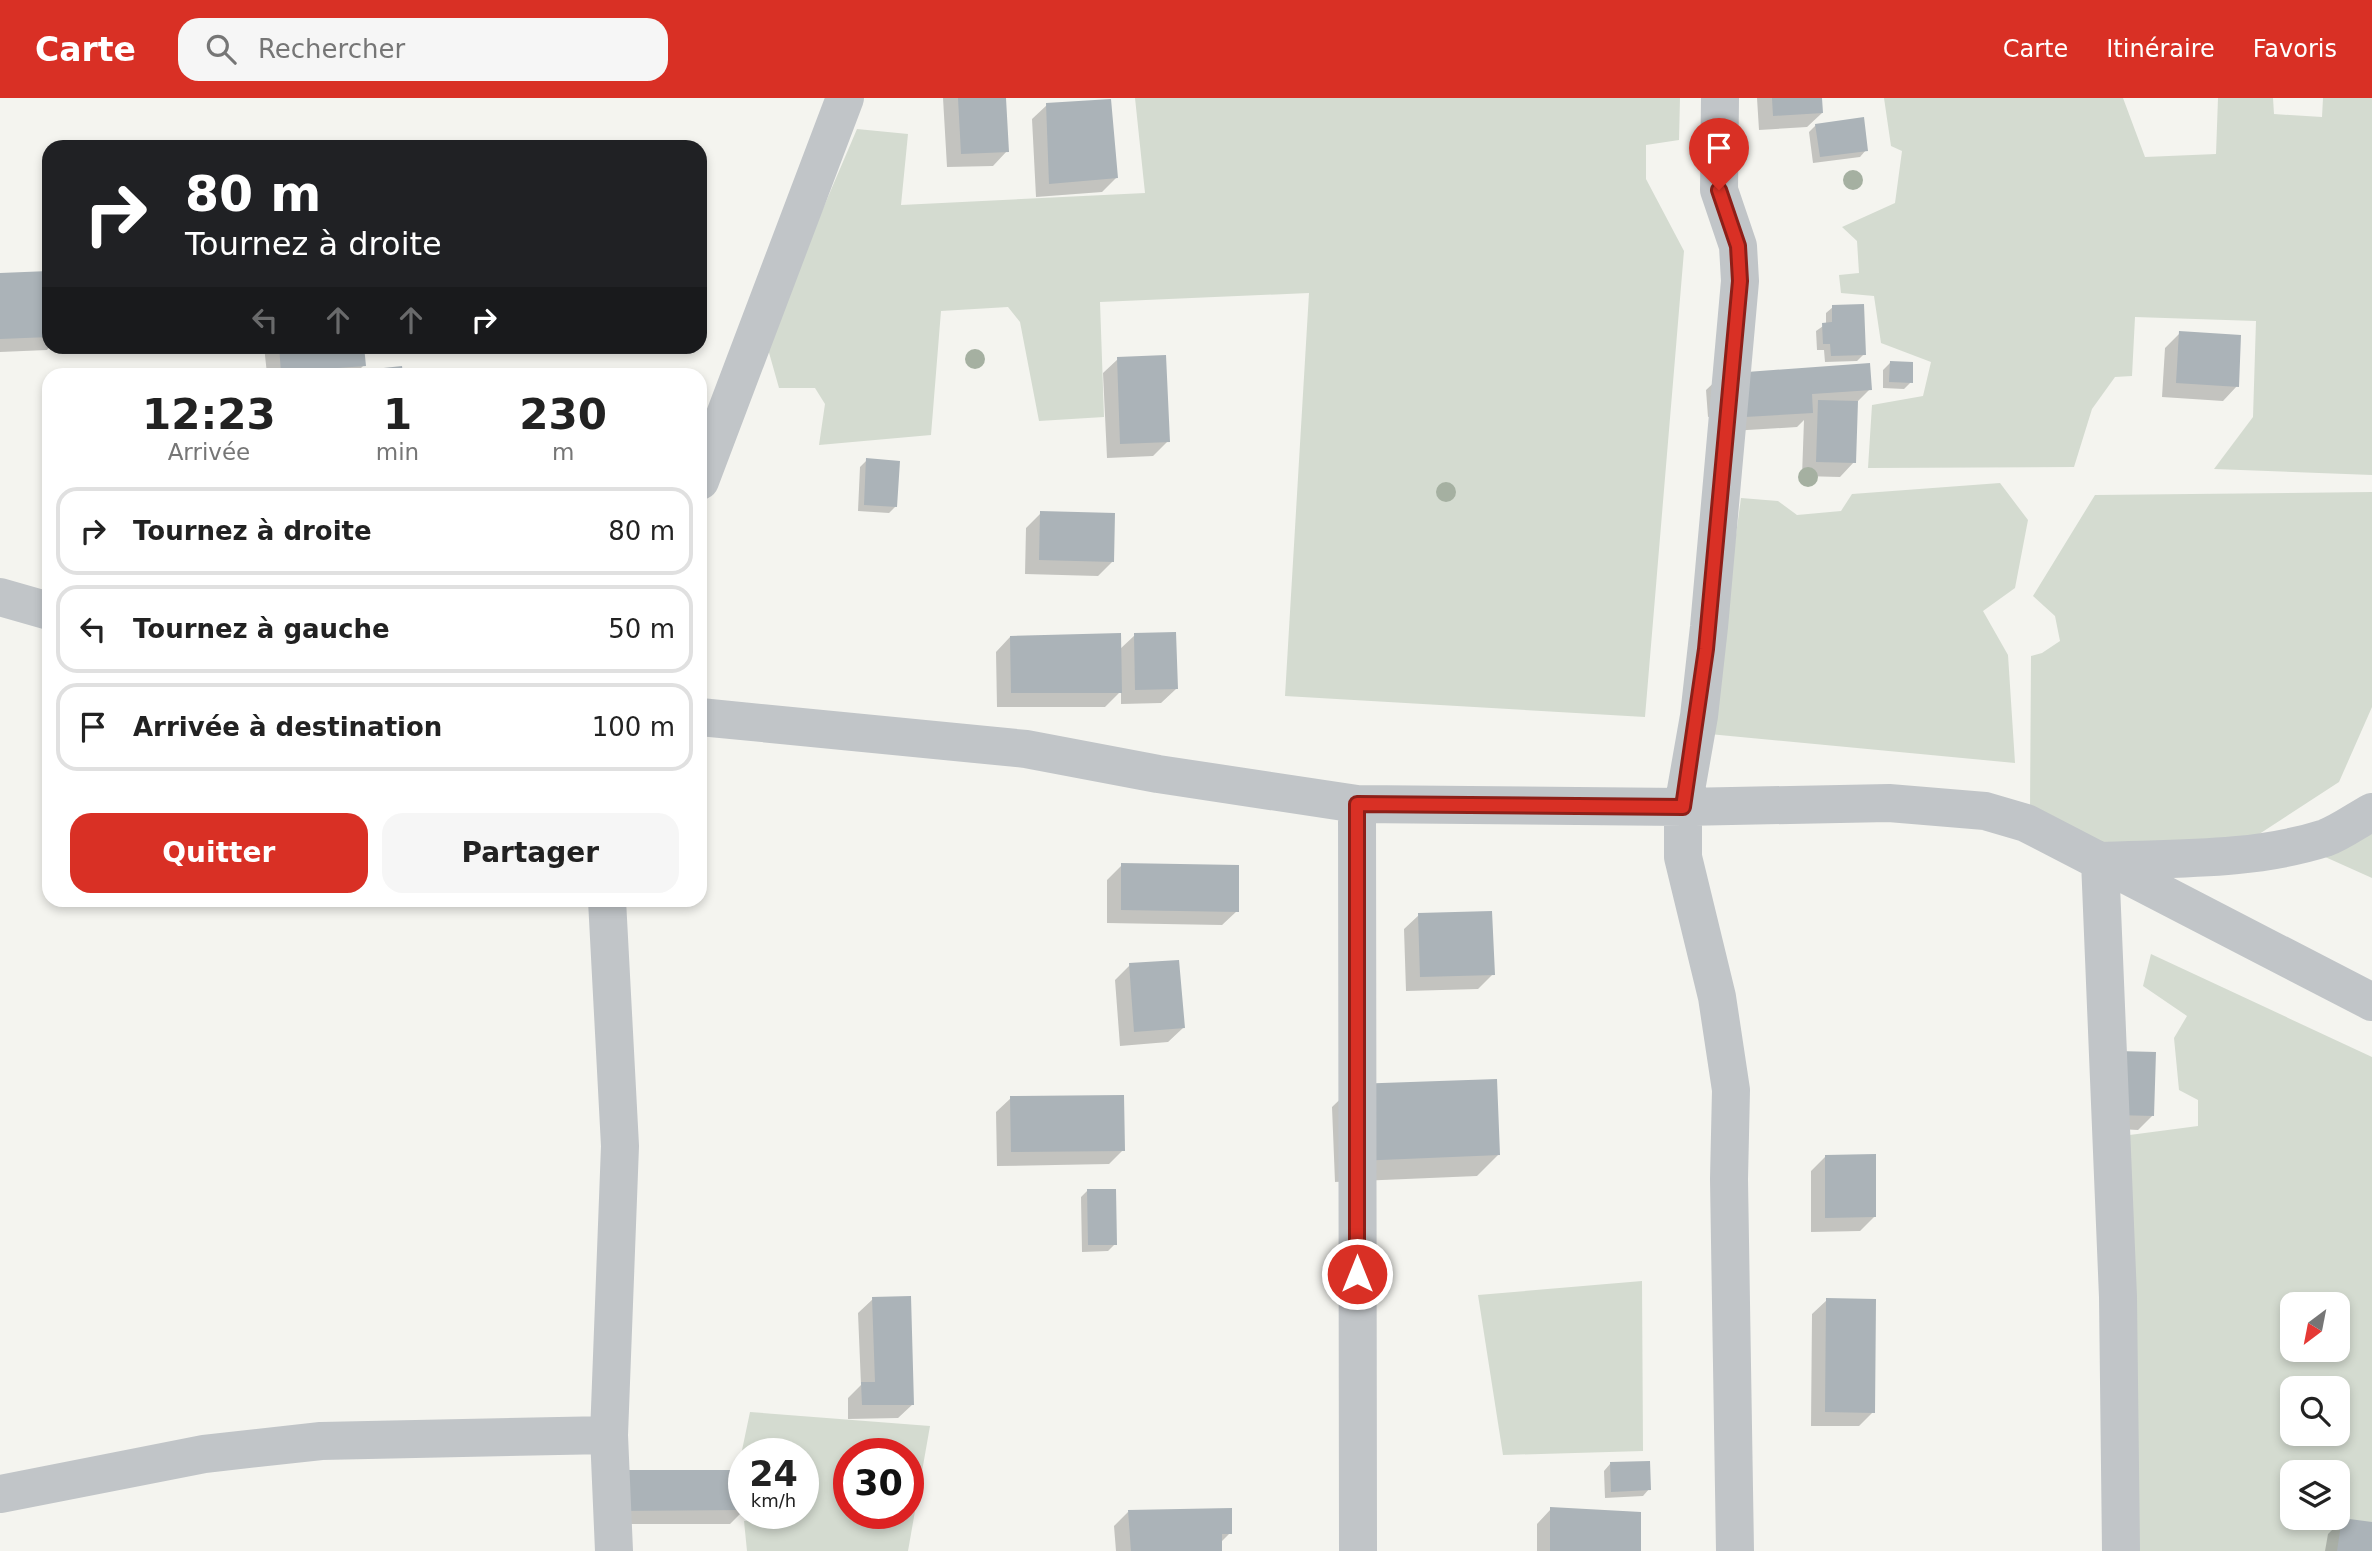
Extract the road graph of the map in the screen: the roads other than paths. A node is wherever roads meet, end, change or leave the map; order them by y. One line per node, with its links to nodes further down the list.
1 (845, 98): 3 (street)
2 (1720, 98): 8 (street)
3 (707, 463)
4 (0, 597): 5 (street)
5 (42, 609)
6 (707, 718): 7 (street)
7 (1357, 804): 8 (street); 16 (street)
8 (1683, 807): 10 (street); 17 (street)
9 (2372, 812): 10 (street)
10 (2100, 861): 12 (street); 18 (street)
11 (607, 907): 13 (street)
12 (2372, 1002)
13 (609, 1435): 14 (street); 15 (street)
14 (0, 1494)
15 (614, 1551)
16 (1358, 1551)
17 (1735, 1551)
18 (2121, 1551)

